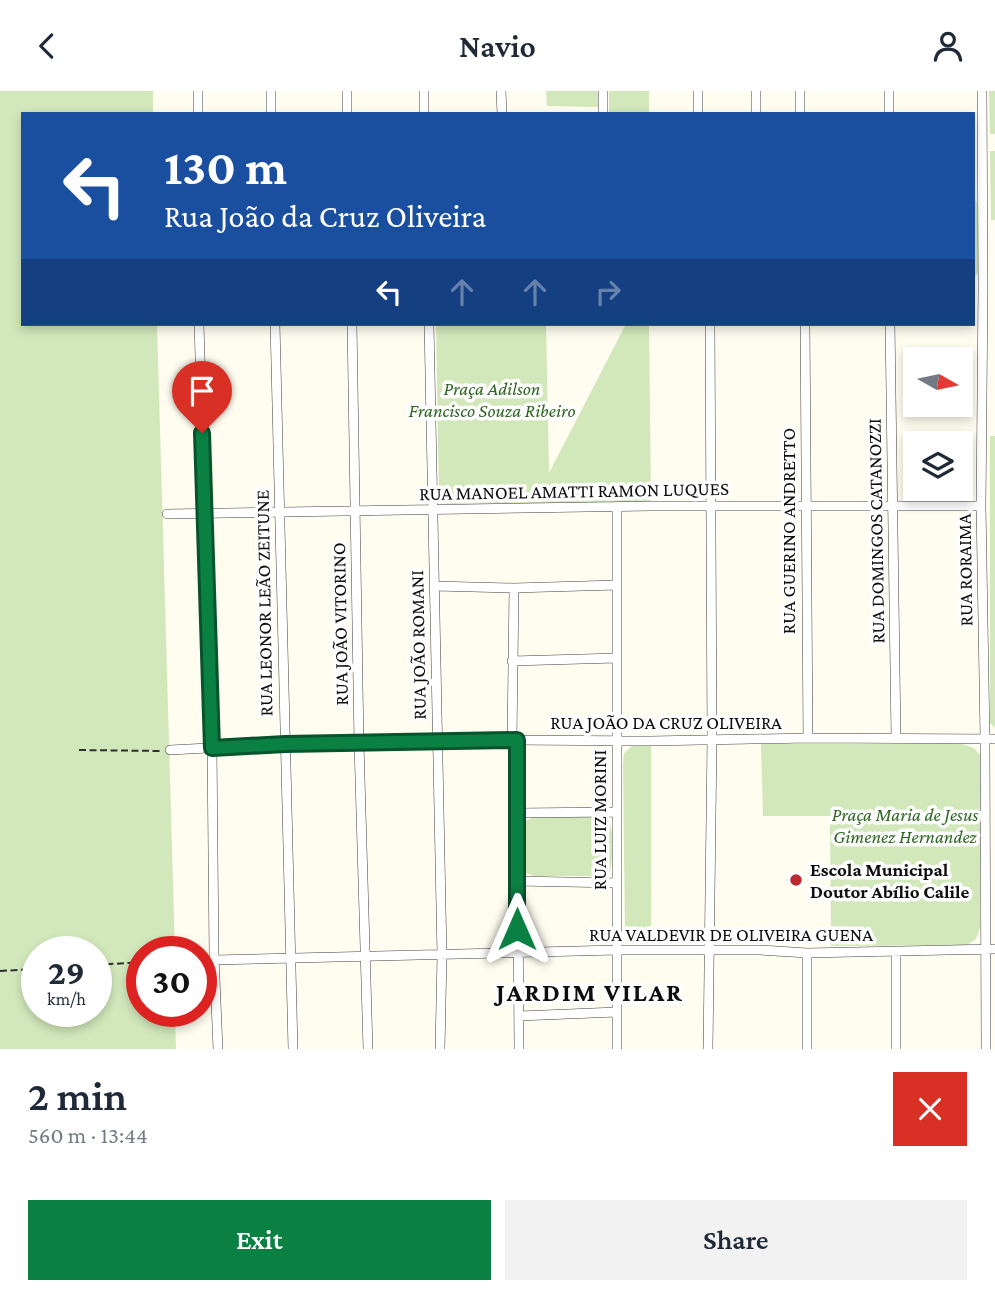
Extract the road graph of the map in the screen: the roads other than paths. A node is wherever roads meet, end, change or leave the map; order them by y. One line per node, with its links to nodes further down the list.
1 (198, 91): 12 (street)
2 (271, 91): 13 (street)
3 (346, 91): 14 (street)
4 (424, 91): 15 (street)
5 (501, 91): 16 (street)
6 (603, 91): 17 (street)
7 (698, 91): 18 (street)
8 (756, 91): 19 (street)
9 (800, 91): 20 (street)
10 (888, 91): 21 (street)
11 (982, 91): 22 (street, RUA RORAIMA)
12 (198, 112)
13 (271, 112)
14 (347, 112)
15 (424, 112)
16 (502, 112)
17 (603, 112)
18 (698, 112)
19 (756, 112)
20 (800, 112)
21 (889, 112)
22 (978, 186): 23 (street, RUA RORAIMA)
23 (984, 288): 24 (street); 36 (street, RUA RORAIMA)
24 (975, 289)
25 (199, 326): 41 (street)
26 (275, 326): 39 (street, RUA LEONOR LEÃO ZEITUNE)
27 (352, 326): 38 (street, RUA JOÃO VITORINO)
28 (429, 326): 37 (street, RUA JOÃO ROMANI)
29 (710, 326): 34 (street)
30 (805, 326): 35 (street, RUA GUERINO ANDRETTO)
31 (890, 326): 32 (street, RUA DOMINGOS CATANOZZI)
32 (894, 505): 35 (street, RUA MANOEL AMATTI RAMON LUQUES); 36 (street, RUA MANOEL AMATTI RAMON LUQUES); 48 (street, RUA DOMINGOS CATANOZZI)
33 (617, 506): 34 (street, RUA MANOEL AMATTI RAMON LUQUES); 37 (street, RUA MANOEL AMATTI RAMON LUQUES); 42 (street, RUA LUIZ MORINI)
34 (711, 506): 35 (street, RUA MANOEL AMATTI RAMON LUQUES); 51 (street)
35 (805, 506): 47 (street, RUA GUERINO ANDRETTO)
36 (981, 506): 49 (street, RUA RORAIMA)
37 (433, 509): 38 (street, RUA MANOEL AMATTI RAMON LUQUES); 43 (street, RUA JOÃO ROMANI)
38 (356, 512): 39 (street, RUA MANOEL AMATTI RAMON LUQUES); 55 (street, RUA JOÃO VITORINO)
39 (280, 513): 41 (street, RUA MANOEL AMATTI RAMON LUQUES); 54 (street, RUA LEONOR LEÃO ZEITUNE)
40 (167, 515): 41 (street, RUA MANOEL AMATTI RAMON LUQUES)
41 (204, 515): 56 (street)
42 (617, 585): 44 (street); 45 (street, RUA LUIZ MORINI)
43 (435, 586): 44 (street); 53 (street, RUA JOÃO ROMANI)
44 (514, 588): 46 (street)
45 (617, 658): 46 (street); 52 (street, RUA LUIZ MORINI)
46 (512, 661): 50 (street)
47 (808, 738): 48 (street, RUA JOÃO DA CRUZ OLIVEIRA); 51 (street, RUA JOÃO DA CRUZ OLIVEIRA)
48 (896, 738): 49 (street, RUA JOÃO DA CRUZ OLIVEIRA)
49 (990, 739): 63 (street, RUA RORAIMA)
50 (514, 740): 52 (street, RUA JOÃO DA CRUZ OLIVEIRA); 53 (street, RUA JOÃO DA CRUZ OLIVEIRA); 59 (street)
51 (712, 740): 52 (street, RUA JOÃO DA CRUZ OLIVEIRA); 65 (street)
52 (617, 741): 58 (street, RUA LUIZ MORINI)
53 (437, 742): 55 (street, RUA JOÃO DA CRUZ OLIVEIRA); 69 (street, RUA JOÃO ROMANI)
54 (285, 744): 55 (street, RUA JOÃO DA CRUZ OLIVEIRA); 56 (street, RUA JOÃO DA CRUZ OLIVEIRA); 72 (street, RUA LEONOR LEÃO ZEITUNE)
55 (359, 744): 70 (street, RUA JOÃO VITORINO)
56 (212, 748): 57 (street, RUA JOÃO DA CRUZ OLIVEIRA); 62 (street)
57 (170, 750)
58 (617, 812): 59 (street); 61 (street, RUA LUIZ MORINI)
59 (517, 813): 60 (street)
60 (517, 881): 61 (street); 67 (street)
61 (617, 883): 64 (street, RUA LUIZ MORINI)
62 (214, 936)
63 (991, 949): 66 (street, RUA VALDEVIR DE OLIVEIRA GUENA); 85 (street, RUA RORAIMA)
64 (617, 950): 65 (street, RUA VALDEVIR DE OLIVEIRA GUENA); 67 (street, RUA VALDEVIR DE OLIVEIRA GUENA); 73 (street, RUA LUIZ MORINI)
65 (708, 950): 68 (street, RUA VALDEVIR DE OLIVEIRA GUENA); 82 (street)
66 (896, 952): 68 (street, RUA VALDEVIR DE OLIVEIRA GUENA); 84 (street)
67 (517, 953): 69 (street, RUA VALDEVIR DE OLIVEIRA GUENA); 74 (street)
68 (807, 953): 83 (street)
69 (442, 955): 70 (street, RUA VALDEVIR DE OLIVEIRA GUENA); 79 (street, RUA JOÃO ROMANI)
70 (365, 957): 72 (street, RUA VALDEVIR DE OLIVEIRA GUENA); 78 (street, RUA JOÃO VITORINO)
71 (217, 958): 72 (street, RUA VALDEVIR DE OLIVEIRA GUENA)
72 (290, 959): 77 (street, RUA LEONOR LEÃO ZEITUNE)
73 (617, 1012): 74 (street); 81 (street, RUA LUIZ MORINI)
74 (519, 1016): 80 (street)
75 (217, 1026): 76 (street)
76 (218, 1049)
77 (293, 1049)
78 (368, 1049)
79 (440, 1049)
80 (519, 1049)
81 (617, 1049)
82 (708, 1049)
83 (807, 1049)
84 (896, 1049)
85 (986, 1049)

